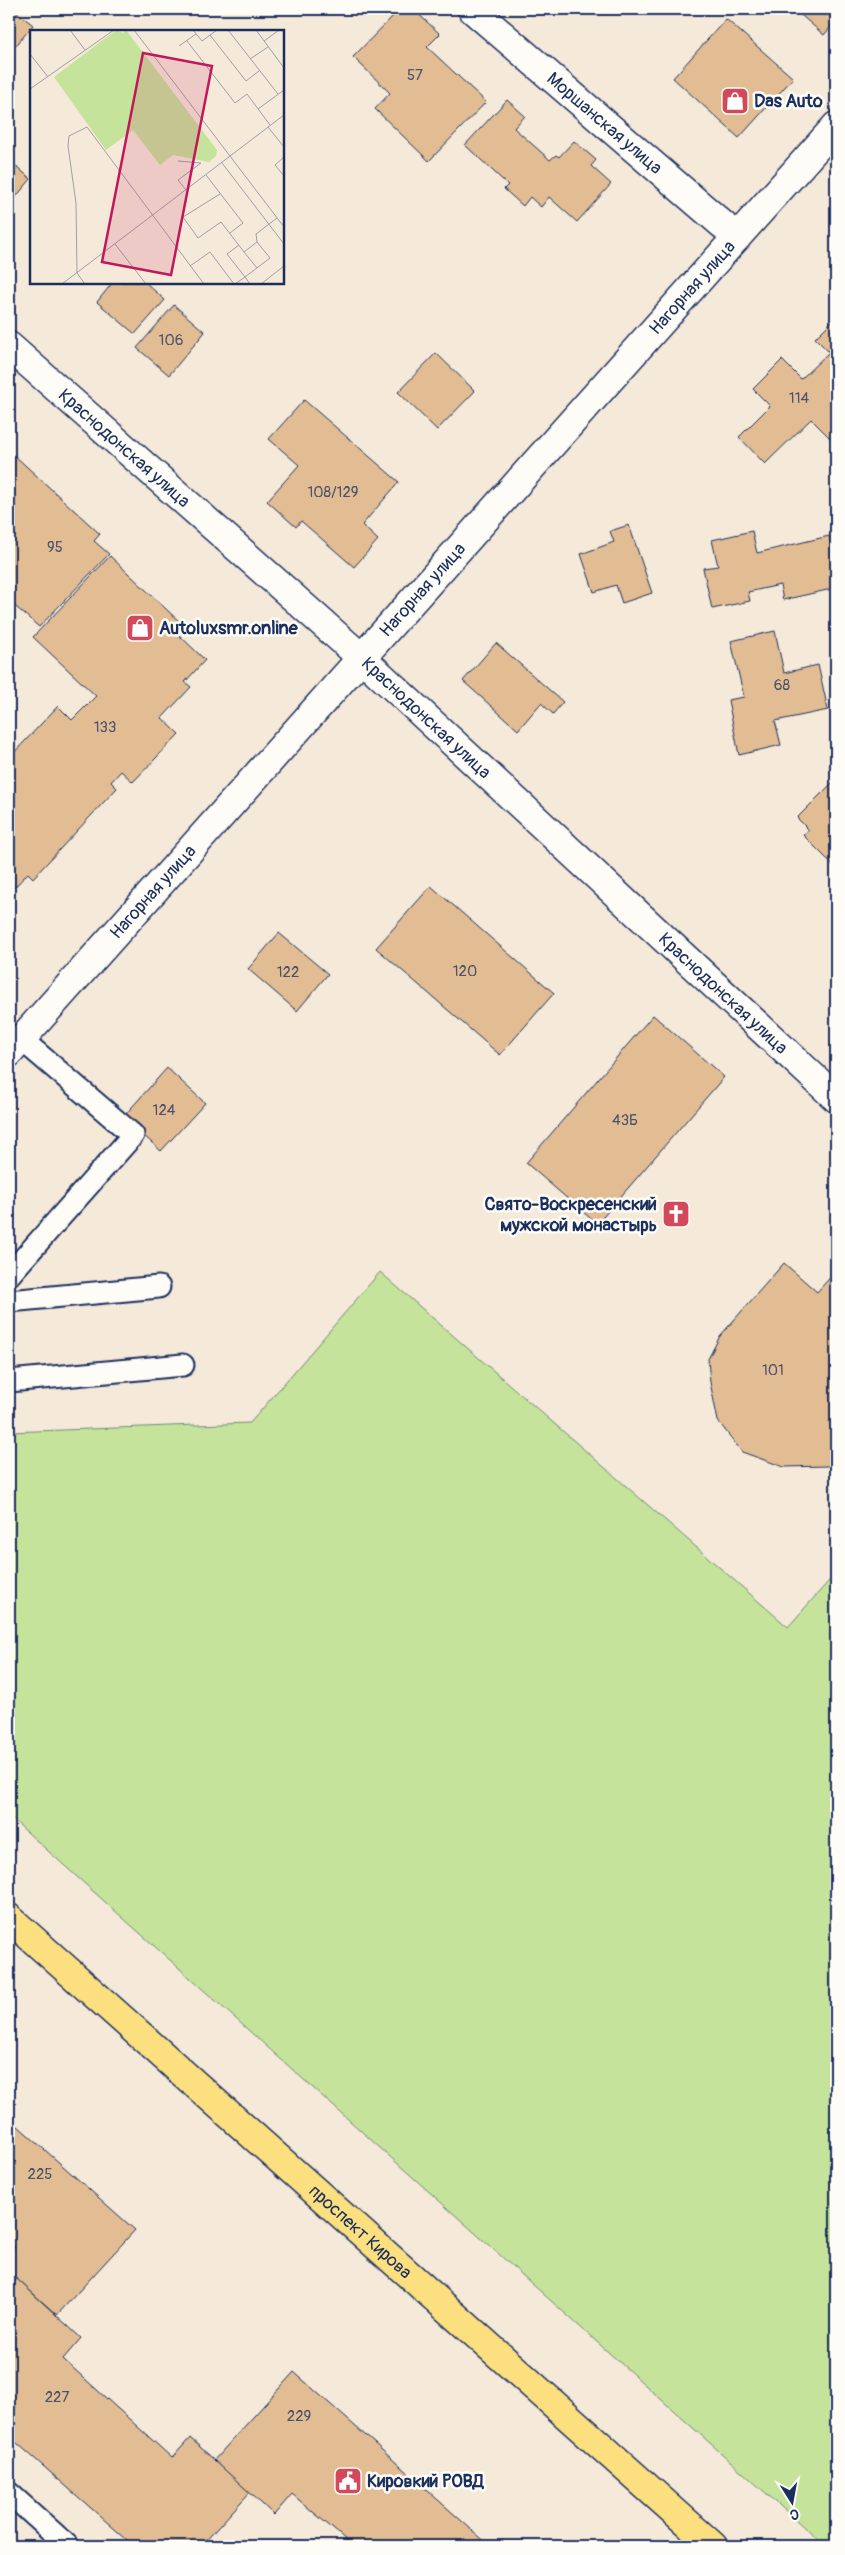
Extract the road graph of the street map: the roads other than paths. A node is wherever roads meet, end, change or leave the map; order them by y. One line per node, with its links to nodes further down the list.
1 (472, 9): 3 (street, Моршанская улица)
2 (836, 126): 3 (street, Нагорная улица)
3 (737, 237): 5 (street, Нагорная улица)
4 (9, 346): 5 (street, Краснодонская улица)
5 (362, 658): 6 (street, Нагорная улица); 7 (street, Краснодонская улица)
6 (15, 1046): 8 (lane)
7 (836, 1098)
8 (9, 1275)
9 (159, 1287): 10 (lane)
10 (9, 1301)
11 (183, 1366): 12 (lane)
12 (9, 1381)
13 (9, 1918): 16 (main road, проспект Кирова)
14 (9, 2493): 15 (lane)
15 (68, 2546)
16 (713, 2546)

